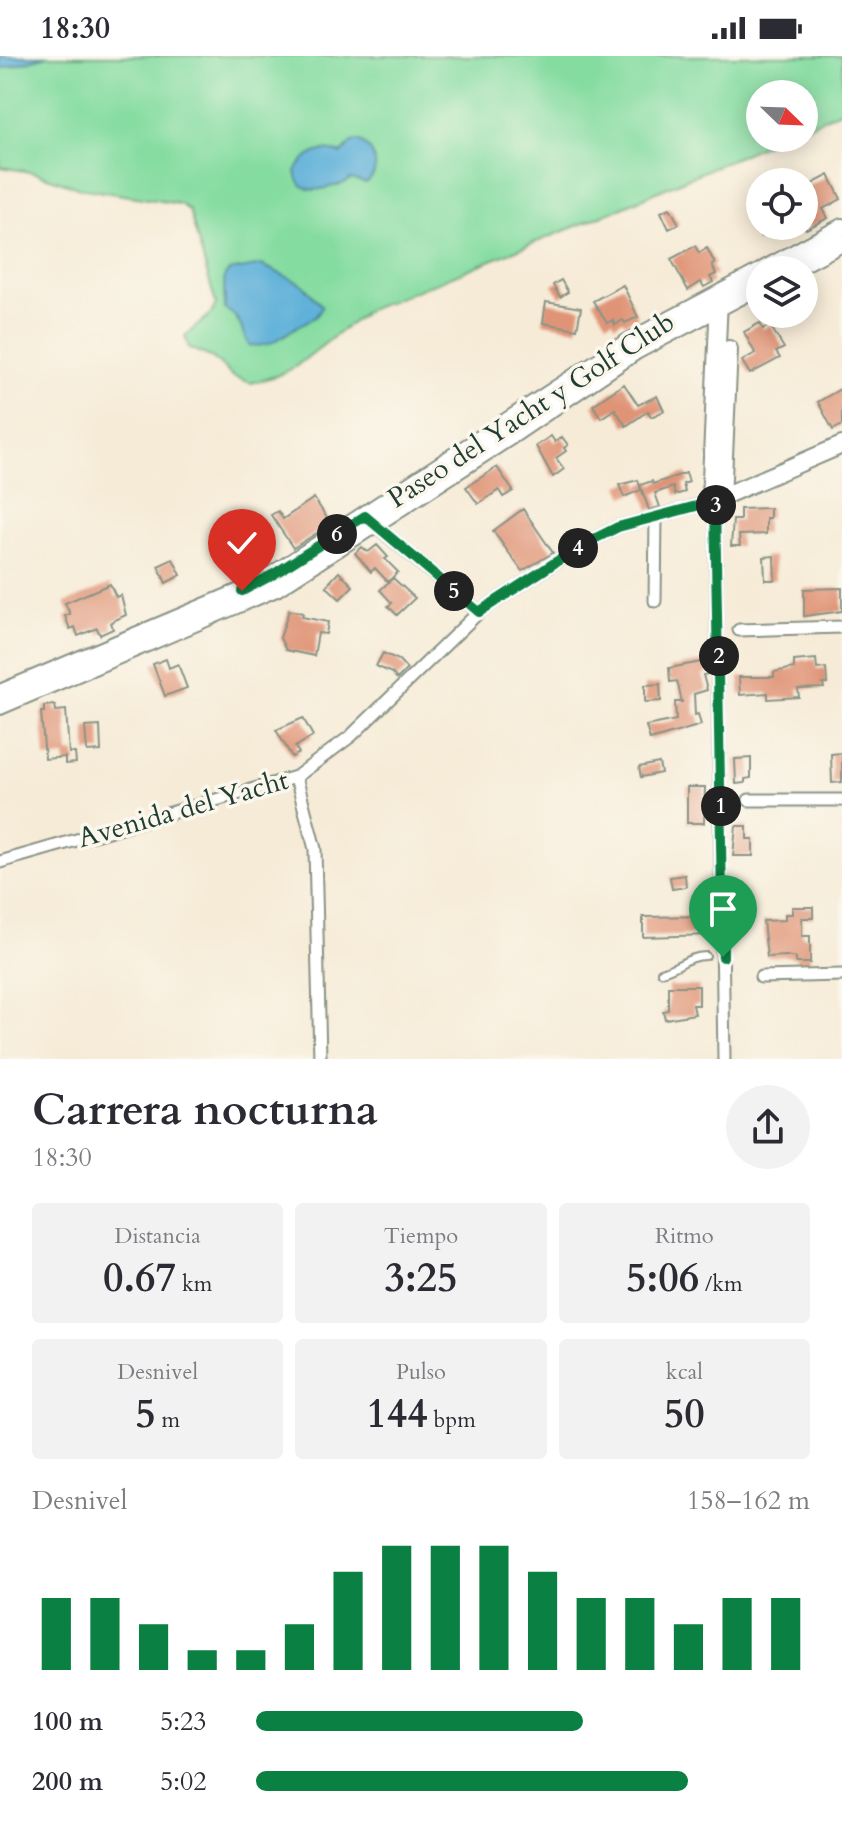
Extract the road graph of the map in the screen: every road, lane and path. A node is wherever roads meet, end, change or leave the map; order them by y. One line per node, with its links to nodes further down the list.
1 (842, 227): 3 (main road, Paseo del Yacht y Golf Club)
2 (842, 243): 4 (main road)
3 (789, 256)
4 (817, 256)
5 (746, 283): 7 (main road, Paseo del Yacht y Golf Club)
6 (746, 291): 7 (main road, Paseo del Yacht y Golf Club)
7 (725, 298): 9 (main road); 11 (main road, Paseo del Yacht y Golf Club)
8 (842, 445): 9 (main road, Avenida del Yacht)
9 (716, 501): 10 (street, Avenida del Yacht); 22 (street)
10 (656, 517): 12 (street); 13 (street, Avenida del Yacht)
11 (370, 520): 13 (street); 16 (main road, Paseo del Yacht y Golf Club); 17 (main road, Paseo del Yacht y Golf Club)
12 (655, 601)
13 (479, 612): 18 (street, Avenida del Yacht)
14 (842, 627): 15 (street)
15 (739, 630)
16 (0, 693)
17 (0, 706)
18 (296, 777): 21 (street, Avenida del Yacht); 26 (street)
19 (749, 800): 20 (street)
20 (842, 800)
21 (0, 862)
22 (713, 956): 23 (lane); 27 (street)
23 (661, 972)
24 (842, 975): 25 (street)
25 (761, 977)
26 (320, 1059)
27 (724, 1059)

